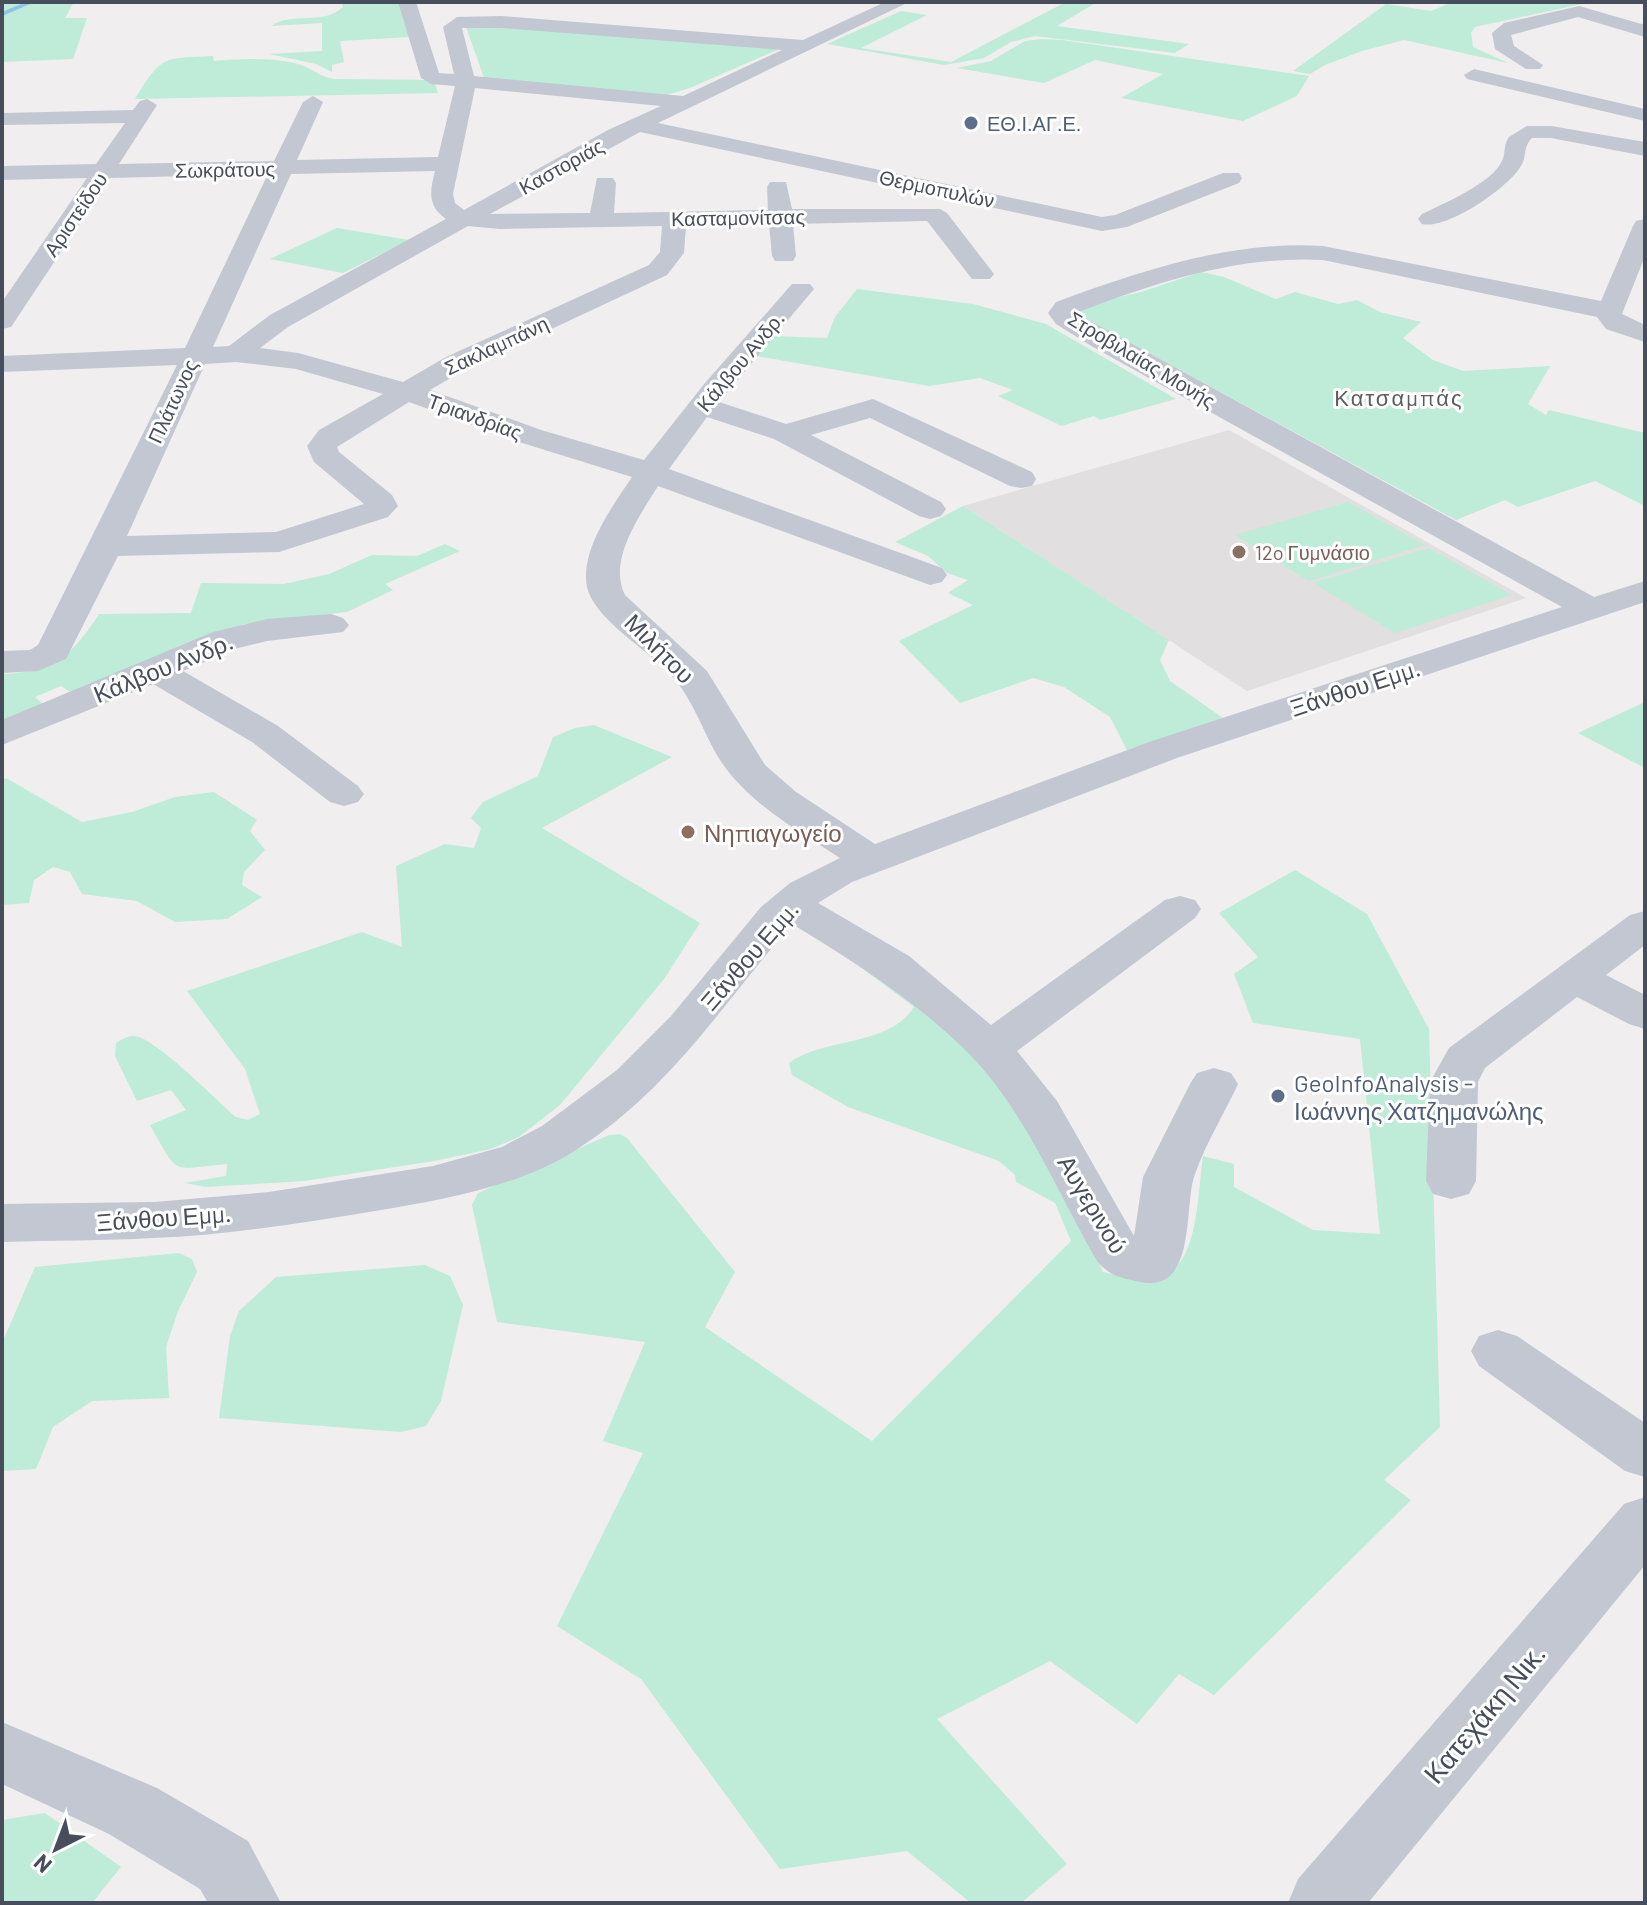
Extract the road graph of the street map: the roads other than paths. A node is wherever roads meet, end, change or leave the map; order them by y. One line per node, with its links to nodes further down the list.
1 (407, 2): 11 (street)
2 (900, 2): 8 (street, Καστοριάς)
3 (1616, 2): 4 (street)
4 (1579, 11): 7 (street); 9 (street)
5 (652, 13): 6 (street)
6 (620, 31): 8 (street); 11 (street)
7 (1645, 31)
8 (804, 46): 13 (street, Καστοριάς)
9 (1533, 65)
10 (1474, 75): 14 (street)
11 (466, 83): 13 (street); 19 (street)
12 (313, 102): 20 (street, Πλάτωνος)
13 (682, 102): 16 (street, Καστοριάς)
14 (1645, 115)
15 (2, 119): 21 (street, Αριστείδου)
16 (637, 125): 18 (street, Θερμοπυλών); 27 (street, Καστοριάς)
17 (1645, 149): 28 (street)
18 (790, 156): 23 (street, Θερμοπυλών); 25 (street)
19 (448, 164): 20 (street, Σωκράτους); 27 (street)
20 (284, 168): 21 (street, Σωκράτους); 38 (street, Πλάτωνος)
21 (105, 171): 22 (street, Σωκράτους); 35 (street, Αριστείδου)
22 (2, 173)
23 (1231, 178)
24 (605, 183): 29 (street)
25 (781, 216): 26 (street, Κασταμονίτσας); 31 (street); 32 (street, Κασταμονίτσας)
26 (674, 218): 29 (street, Κασταμονίτσας); 40 (street, Σακλαμπάνη)
27 (466, 219): 29 (street, Κασταμονίτσας); 37 (street, Καστοριάς)
28 (1430, 219)
29 (601, 220)
30 (1645, 226): 34 (street)
31 (784, 256)
32 (981, 274)
33 (801, 289): 41 (street, Κάλβου Ανδρ.)
34 (1609, 311): 36 (street); 49 (street, Στροβιλαίας Μονής)
35 (2, 321)
36 (1645, 334)
37 (236, 354): 38 (street, Τριανδρίας); 40 (street, Τριανδρίας)
38 (194, 355): 39 (street, Τριανδρίας); 46 (street, Πλάτωνος)
39 (2, 364)
40 (405, 391): 43 (street, Τριανδρίας); 46 (street, Σακλαμπάνη)
41 (702, 406): 42 (street); 43 (street, Κάλβου Ανδρ.)
42 (785, 433): 44 (street); 45 (street)
43 (650, 472): 47 (street, Τριανδρίας); 55 (street, Μιλήτου)
44 (1021, 479)
45 (930, 509)
46 (106, 546): 51 (street, Πλάτωνος)
47 (930, 575)
48 (1645, 591): 49 (street, Ξάνθου Εμμ.)
49 (1589, 608): 55 (street, Ξάνθου Εμμ.)
50 (331, 625): 52 (street, Κάλβου Ανδρ.)
51 (2, 662)
52 (153, 669): 53 (street, Κάλβου Ανδρ.); 54 (street)
53 (2, 734)
54 (344, 794)
55 (871, 860): 56 (street, Ξάνθου Εμμ.)
56 (789, 904): 61 (street, Αυγερινού); 64 (street, Ξάνθου Εμμ.)
57 (1180, 909): 61 (street)
58 (1645, 924): 59 (street)
59 (1574, 977): 60 (street); 63 (street)
60 (1645, 1014)
61 (990, 1048): 62 (street, Αυγερινού)
62 (1214, 1084)
63 (1451, 1181)
64 (2, 1223)
65 (1498, 1351): 66 (street)
66 (1645, 1454)
67 (1645, 1522): 70 (street, Κατεχάκη Νικ.)
68 (2, 1752): 69 (street)
69 (246, 1903)
70 (1323, 1903)

